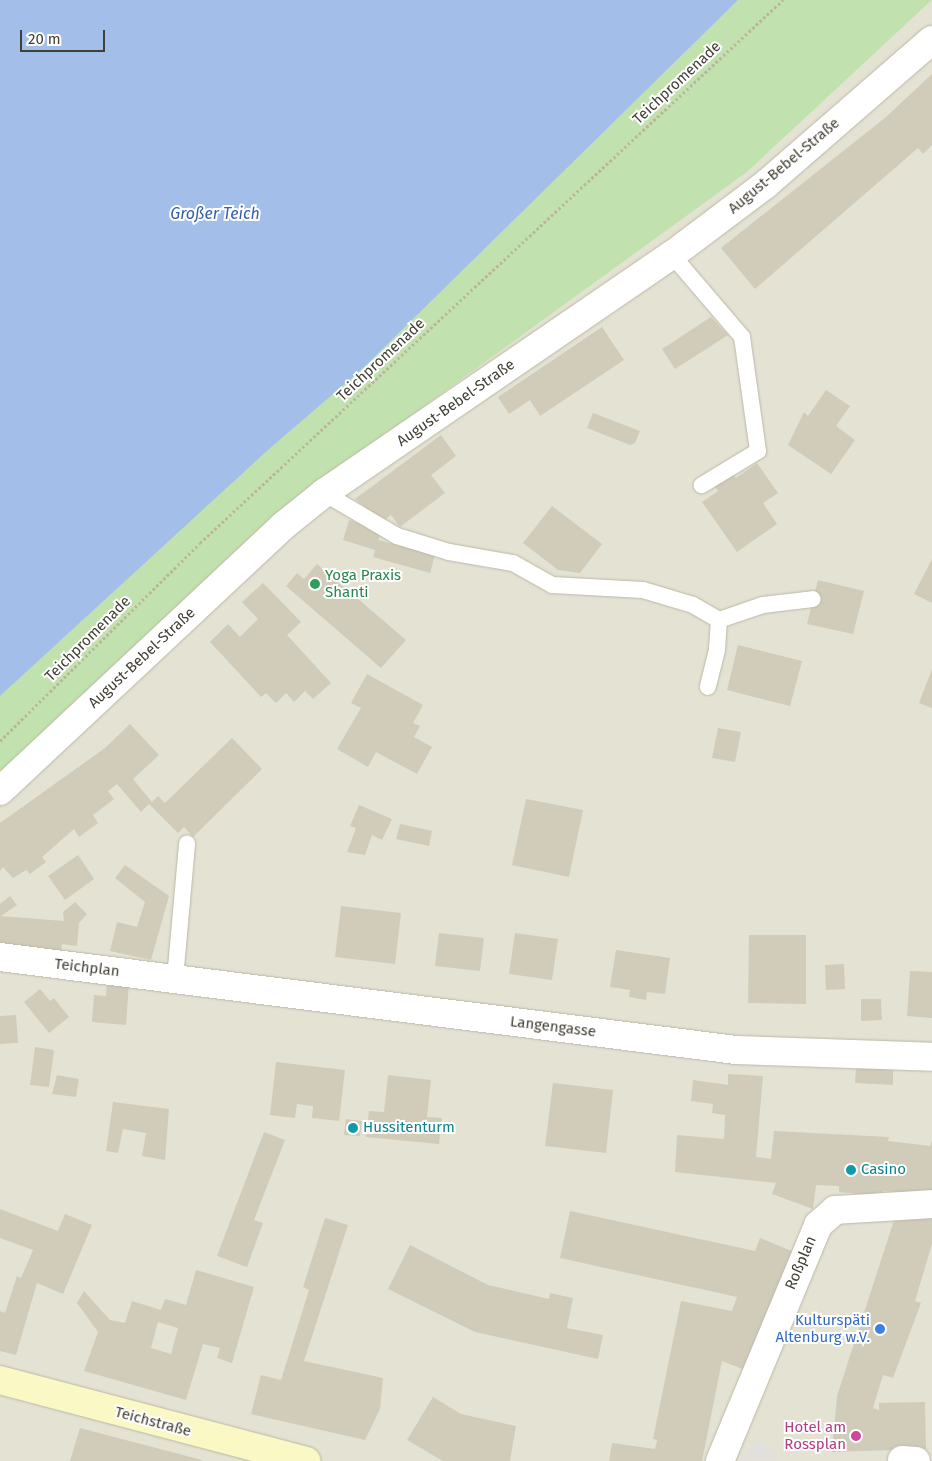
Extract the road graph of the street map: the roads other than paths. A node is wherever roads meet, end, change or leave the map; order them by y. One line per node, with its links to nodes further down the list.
1 (932, 40): 2 (street, August-Bebel-Straße)
2 (672, 254): 3 (lane); 4 (street, August-Bebel-Straße)
3 (702, 485)
4 (324, 494): 6 (lane); 8 (street, August-Bebel-Straße)
5 (813, 599): 6 (lane)
6 (719, 620): 7 (lane)
7 (708, 687)
8 (0, 791)
9 (187, 844): 11 (lane)
10 (0, 957): 11 (street, Teichplan)
11 (175, 979): 12 (street, Langengasse)
12 (932, 1057)
13 (932, 1204): 16 (street, Roßplan)
14 (0, 1380): 15 (street, Teichstraße)
15 (306, 1461)
16 (720, 1461)

